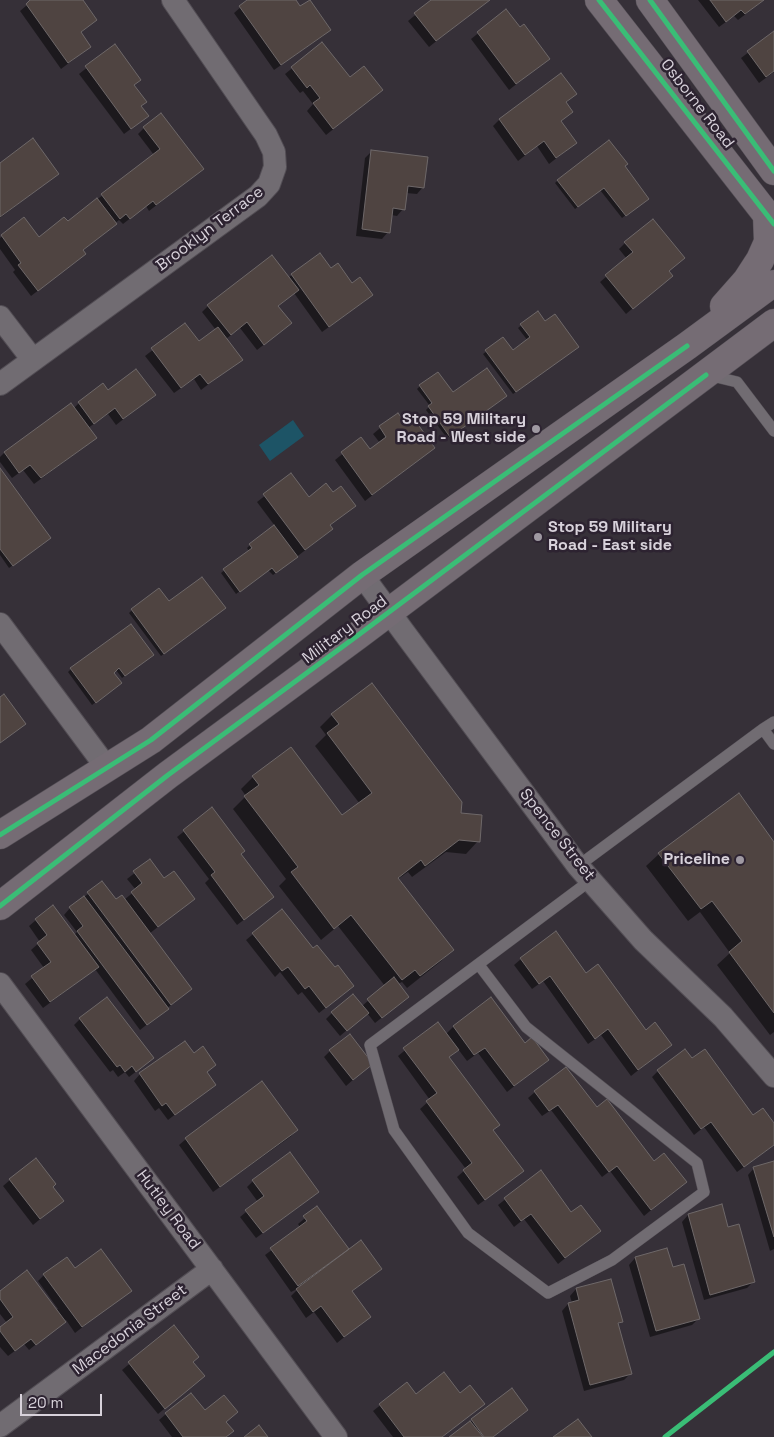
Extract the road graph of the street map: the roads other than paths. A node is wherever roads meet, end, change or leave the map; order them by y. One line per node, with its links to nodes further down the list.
1 (173, 0): 11 (street, Brooklyn Terrace)
2 (600, 0): 5 (street, Osborne Road)
3 (650, 0): 4 (street, Osborne Road)
4 (774, 172)
5 (771, 220): 9 (street)
6 (774, 284): 9 (street, Military Road)
7 (0, 317): 11 (street)
8 (774, 323): 12 (street, Military Road)
9 (687, 346): 15 (street, Military Road)
10 (774, 348): 12 (street)
11 (33, 360): 13 (street, Brooklyn Terrace)
12 (706, 375): 14 (lane); 16 (street, Military Road)
13 (0, 384)
14 (774, 431)
15 (362, 575): 16 (street, Spence Street); 21 (street, Military Road)
16 (389, 612): 23 (street, Spence Street); 24 (street, Military Road)
17 (0, 624): 21 (street)
18 (774, 722): 19 (lane)
19 (763, 730): 20 (lane); 23 (lane)
20 (774, 744)
21 (107, 768): 22 (street, Military Road)
22 (0, 835)
23 (585, 873): 25 (lane); 27 (street, Spence Street)
24 (0, 906)
25 (479, 965): 25 (lane)
26 (0, 984): 28 (street, Hutley Road)
27 (774, 1076)
28 (212, 1270): 29 (street, Macedonia Street); 30 (street, Hutley Road)
29 (0, 1426)
30 (336, 1437)

